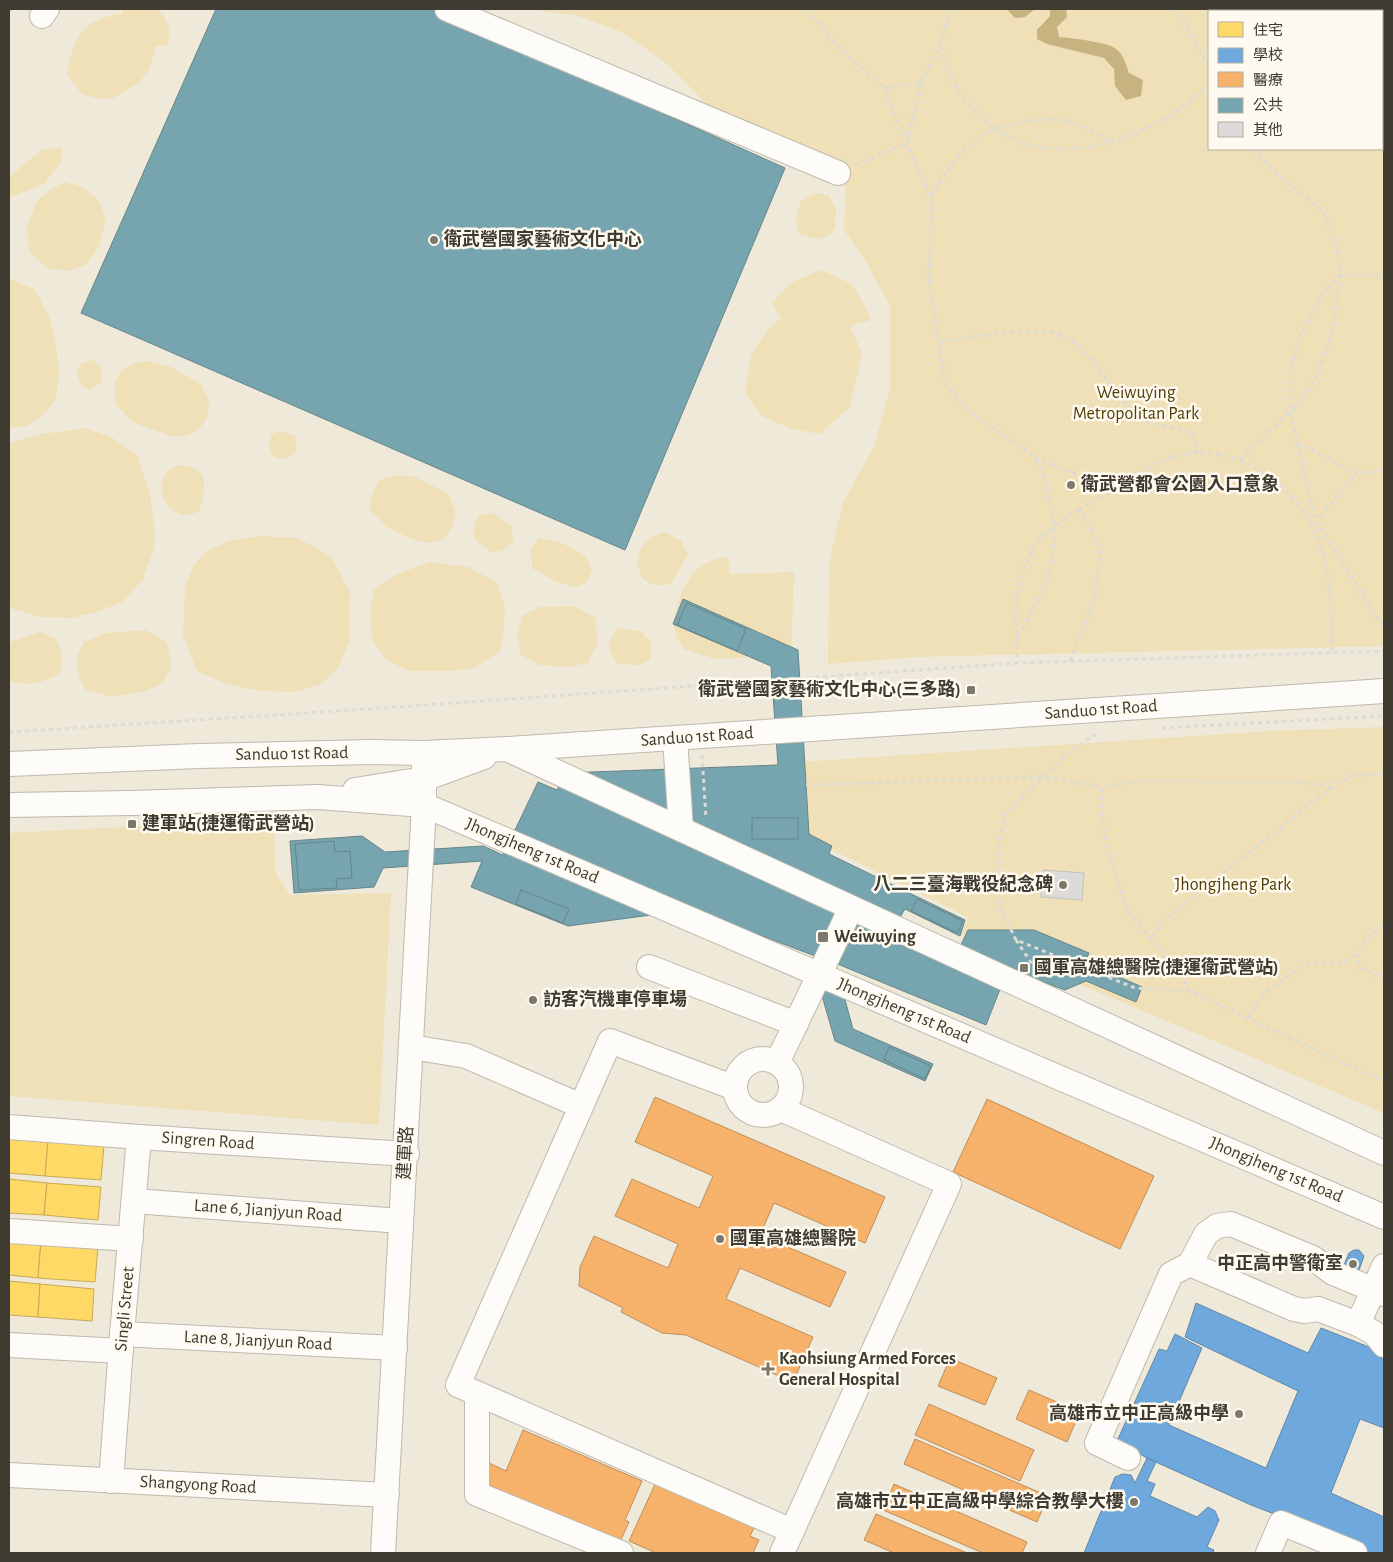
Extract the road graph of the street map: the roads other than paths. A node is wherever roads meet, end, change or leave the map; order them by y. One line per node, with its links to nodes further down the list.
1 (447, 9): 2 (street)
2 (838, 173)
3 (1384, 691): 4 (street, Sanduo 1st Road)
4 (675, 738): 5 (street, Sanduo 1st Road); 12 (street)
5 (507, 749): 6 (street, Sanduo 1st Road); 8 (street); 12 (street)
6 (424, 753): 7 (street, Sanduo 1st Road); 8 (street, 建軍路)
7 (9, 764)
8 (424, 779): 9 (street); 11 (street, 建軍路)
9 (318, 797): 10 (street); 11 (street)
10 (9, 805)
11 (424, 805): 15 (street, Jhongjheng 1st Road); 17 (street, 建軍路)
12 (681, 829): 13 (street)
13 (851, 908): 15 (street); 24 (street)
14 (649, 967): 16 (street)
15 (819, 975): 16 (street); 27 (street, Jhongjheng 1st Road)
16 (796, 1024): 18 (street)
17 (412, 1047): 20 (street); 25 (street, 建軍路)
18 (777, 1063): 19 (street); 21 (street)
19 (735, 1088): 20 (street); 21 (street)
20 (581, 1106): 38 (street)
21 (781, 1109): 43 (street)
22 (9, 1127): 23 (street, Singren Road)
23 (139, 1137): 25 (street, Singren Road); 26 (street, Singli Street)
24 (1384, 1153)
25 (407, 1154): 28 (street, 建軍路)
26 (134, 1201): 28 (street, Lane 6, Jianjyun Road); 30 (street, Singli Street)
27 (1384, 1216)
28 (402, 1221): 37 (street, 建軍路)
29 (9, 1231): 30 (street)
30 (131, 1239): 34 (street, Singli Street)
31 (1190, 1264): 32 (street); 33 (street); 39 (street)
32 (1381, 1281): 33 (street)
33 (1358, 1324): 36 (street)
34 (121, 1343): 35 (street, Lane 8, Jianjyun Road); 37 (street, Lane 8, Jianjyun Road); 41 (street, Singli Street)
35 (9, 1345)
36 (1384, 1345)
37 (395, 1348): 42 (street, 建軍路)
38 (477, 1394): 43 (street); 45 (street)
39 (1128, 1458)
40 (9, 1475): 41 (street, Shangyong Road)
41 (111, 1481): 42 (street, Shangyong Road)
42 (387, 1495): 44 (street, 建軍路)
43 (792, 1531): 46 (street)
44 (384, 1553)
45 (621, 1553)
46 (782, 1553)
47 (1268, 1553): 48 (street)
48 (1355, 1553)

